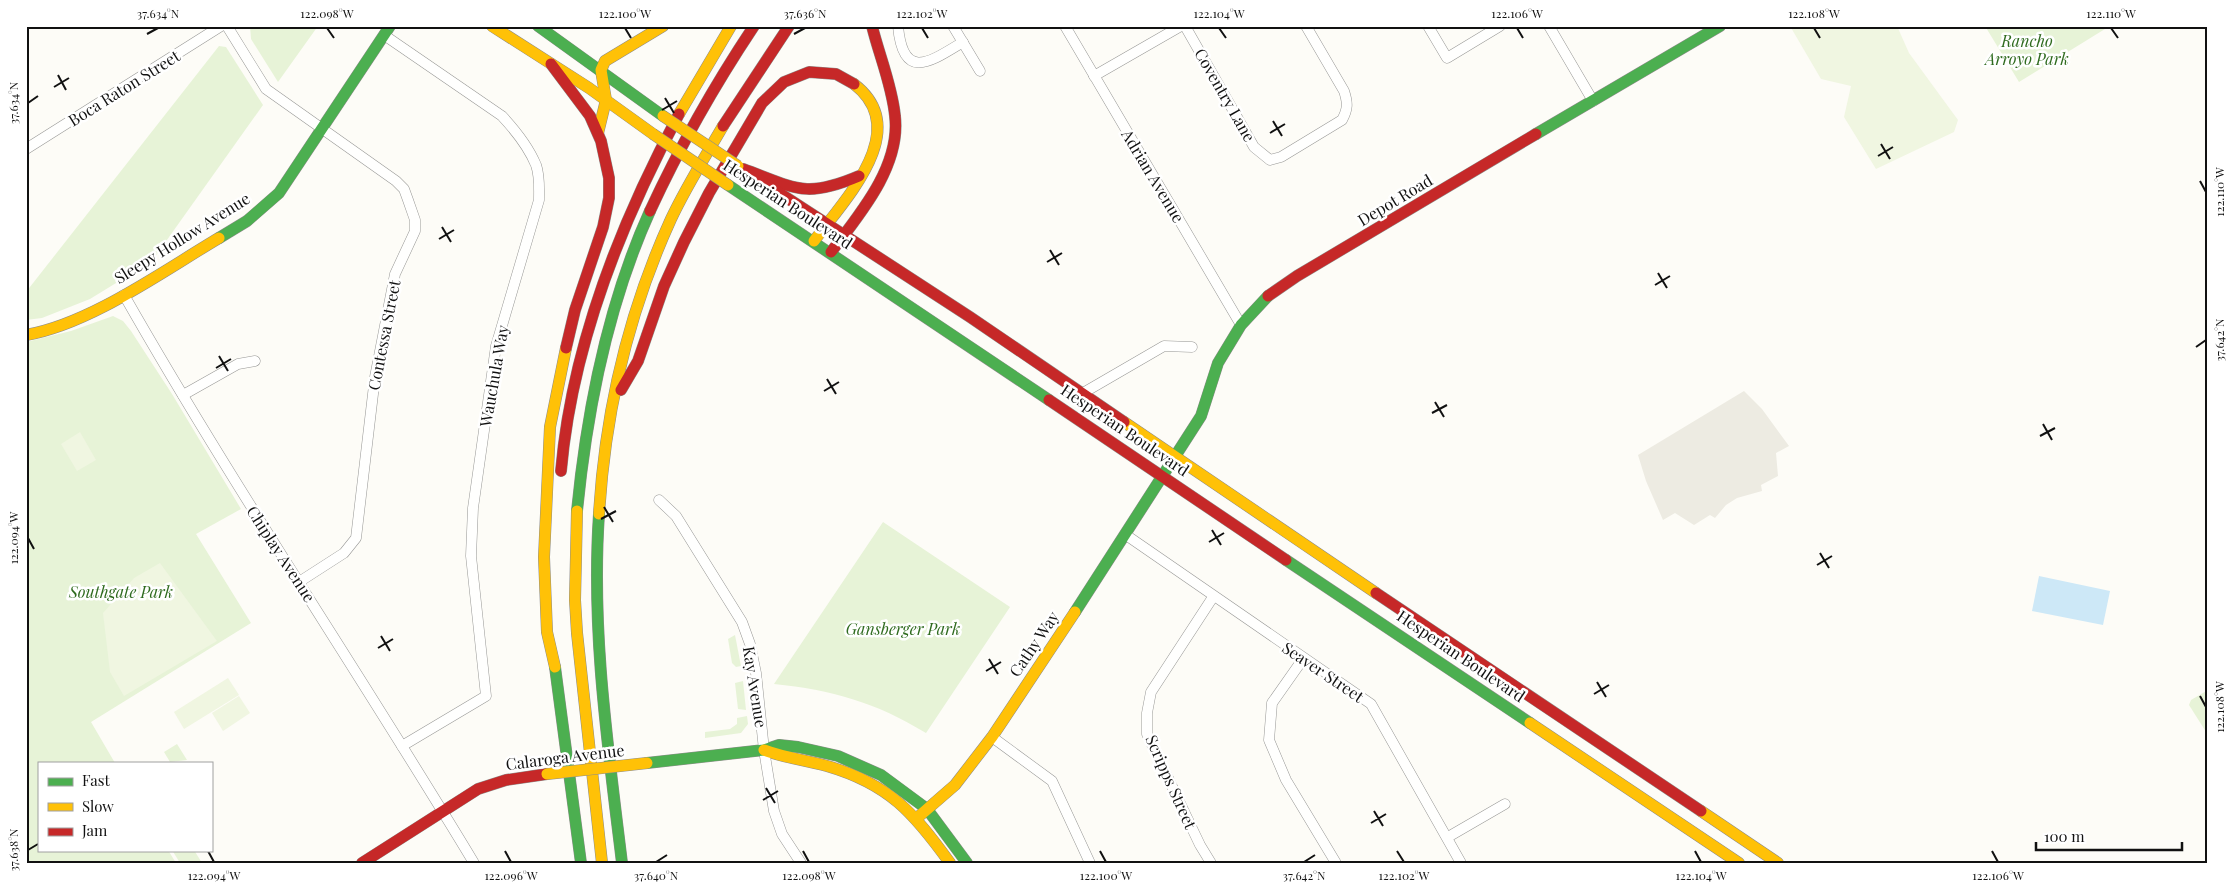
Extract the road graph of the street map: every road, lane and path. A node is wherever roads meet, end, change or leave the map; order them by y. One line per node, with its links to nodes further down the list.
1 (221, 26): 30 (street, Boca Raton Street)
2 (227, 26): 28 (street, Contessa Street)
3 (492, 26): 22 (main road, Hesperian Boulevard)
4 (538, 26): 23 (main road, Hesperian Boulevard)
5 (663, 26): 23 (main road)
6 (731, 26): 47 (main road)
7 (754, 26): 66 (main road)
8 (789, 26): 44 (main road)
9 (872, 26): 34 (main road)
10 (898, 26): 21 (street)
11 (953, 26): 21 (street)
12 (1065, 26): 25 (street, Adrian Avenue)
13 (1181, 26): 25 (street)
14 (1186, 26): 15 (street, Coventry Lane)
15 (1306, 26)
16 (1428, 26): 17 (street)
17 (1500, 26)
18 (1549, 26): 27 (street)
19 (1720, 26): 27 (main road, Depot Road)
20 (387, 31): 28 (main road, Sleepy Hollow Avenue); 56 (street, Wauchula Way)
21 (963, 42): 24 (street)
22 (550, 64): 26 (main road, Hesperian Boulevard); 29 (main road)
23 (601, 70): 26 (main road); 31 (main road, Hesperian Boulevard, bridge)
24 (980, 71)
25 (1094, 76): 38 (street, Adrian Avenue)
26 (606, 100): 29 (main road); 35 (main road, Hesperian Boulevard, bridge)
27 (1593, 101): 38 (main road, Depot Road)
28 (323, 130): 37 (main road, Sleepy Hollow Avenue); 51 (street, Contessa Street)
29 (598, 134): 54 (main road)
30 (26, 149)
31 (741, 168): 32 (main road); 33 (main road, Hesperian Boulevard)
32 (861, 175): 33 (main road); 44 (main road)
33 (827, 222): 34 (main road, Hesperian Boulevard); 35 (main road)
34 (844, 234): 36 (main road); 42 (main road, Hesperian Boulevard)
35 (814, 241): 36 (main road, Hesperian Boulevard)
36 (831, 252): 46 (main road, Hesperian Boulevard)
37 (124, 295): 39 (main road, Sleepy Hollow Avenue); 43 (street, Chiplay Avenue)
38 (1241, 326): 45 (main road, Depot Road)
39 (26, 335)
40 (1192, 347): 42 (street)
41 (255, 361): 43 (street)
42 (1083, 393): 45 (main road, Hesperian Boulevard)
43 (183, 395): 51 (street, Chiplay Avenue)
44 (612, 404): 67 (main road)
45 (1175, 458): 46 (main road, Depot Road); 76 (main road, Hesperian Boulevard)
46 (1163, 476): 49 (main road, Cathy Way); 75 (main road, Hesperian Boulevard)
47 (560, 484)
48 (659, 500): 57 (street, Kay Avenue)
49 (1126, 535): 52 (street, Seaver Street); 55 (main road, Cathy Way)
50 (556, 559): 54 (main road)
51 (299, 582): 56 (street, Chiplay Avenue)
52 (1213, 597): 53 (street, Seaver Street); 72 (street, Scripps Street)
53 (1303, 658): 62 (street, Seaver Street); 73 (street)
54 (556, 672): 65 (main road)
55 (992, 736): 59 (main road, Cathy Way); 71 (street)
56 (402, 746): 60 (street, Chiplay Avenue)
57 (764, 750): 59 (main road, Calaroga Avenue); 60 (main road, Calaroga Avenue, bridge); 61 (main road, Calaroga Avenue); 68 (street, Kay Avenue)
58 (1505, 804): 62 (street)
59 (927, 809): 61 (main road, Cathy Way); 70 (main road, Calaroga Avenue)
60 (442, 812): 63 (main road, Calaroga Avenue); 64 (street, Chiplay Avenue)
61 (917, 818): 69 (main road, Calaroga Avenue)
62 (1448, 836): 74 (street, Seaver Street)
63 (362, 863)
64 (474, 863)
65 (580, 863)
66 (602, 863)
67 (622, 863)
68 (801, 863)
69 (950, 863)
70 (967, 863)
71 (1090, 863)
72 (1211, 863)
73 (1336, 863)
74 (1461, 863)
75 (1739, 863)
76 (1778, 863)

